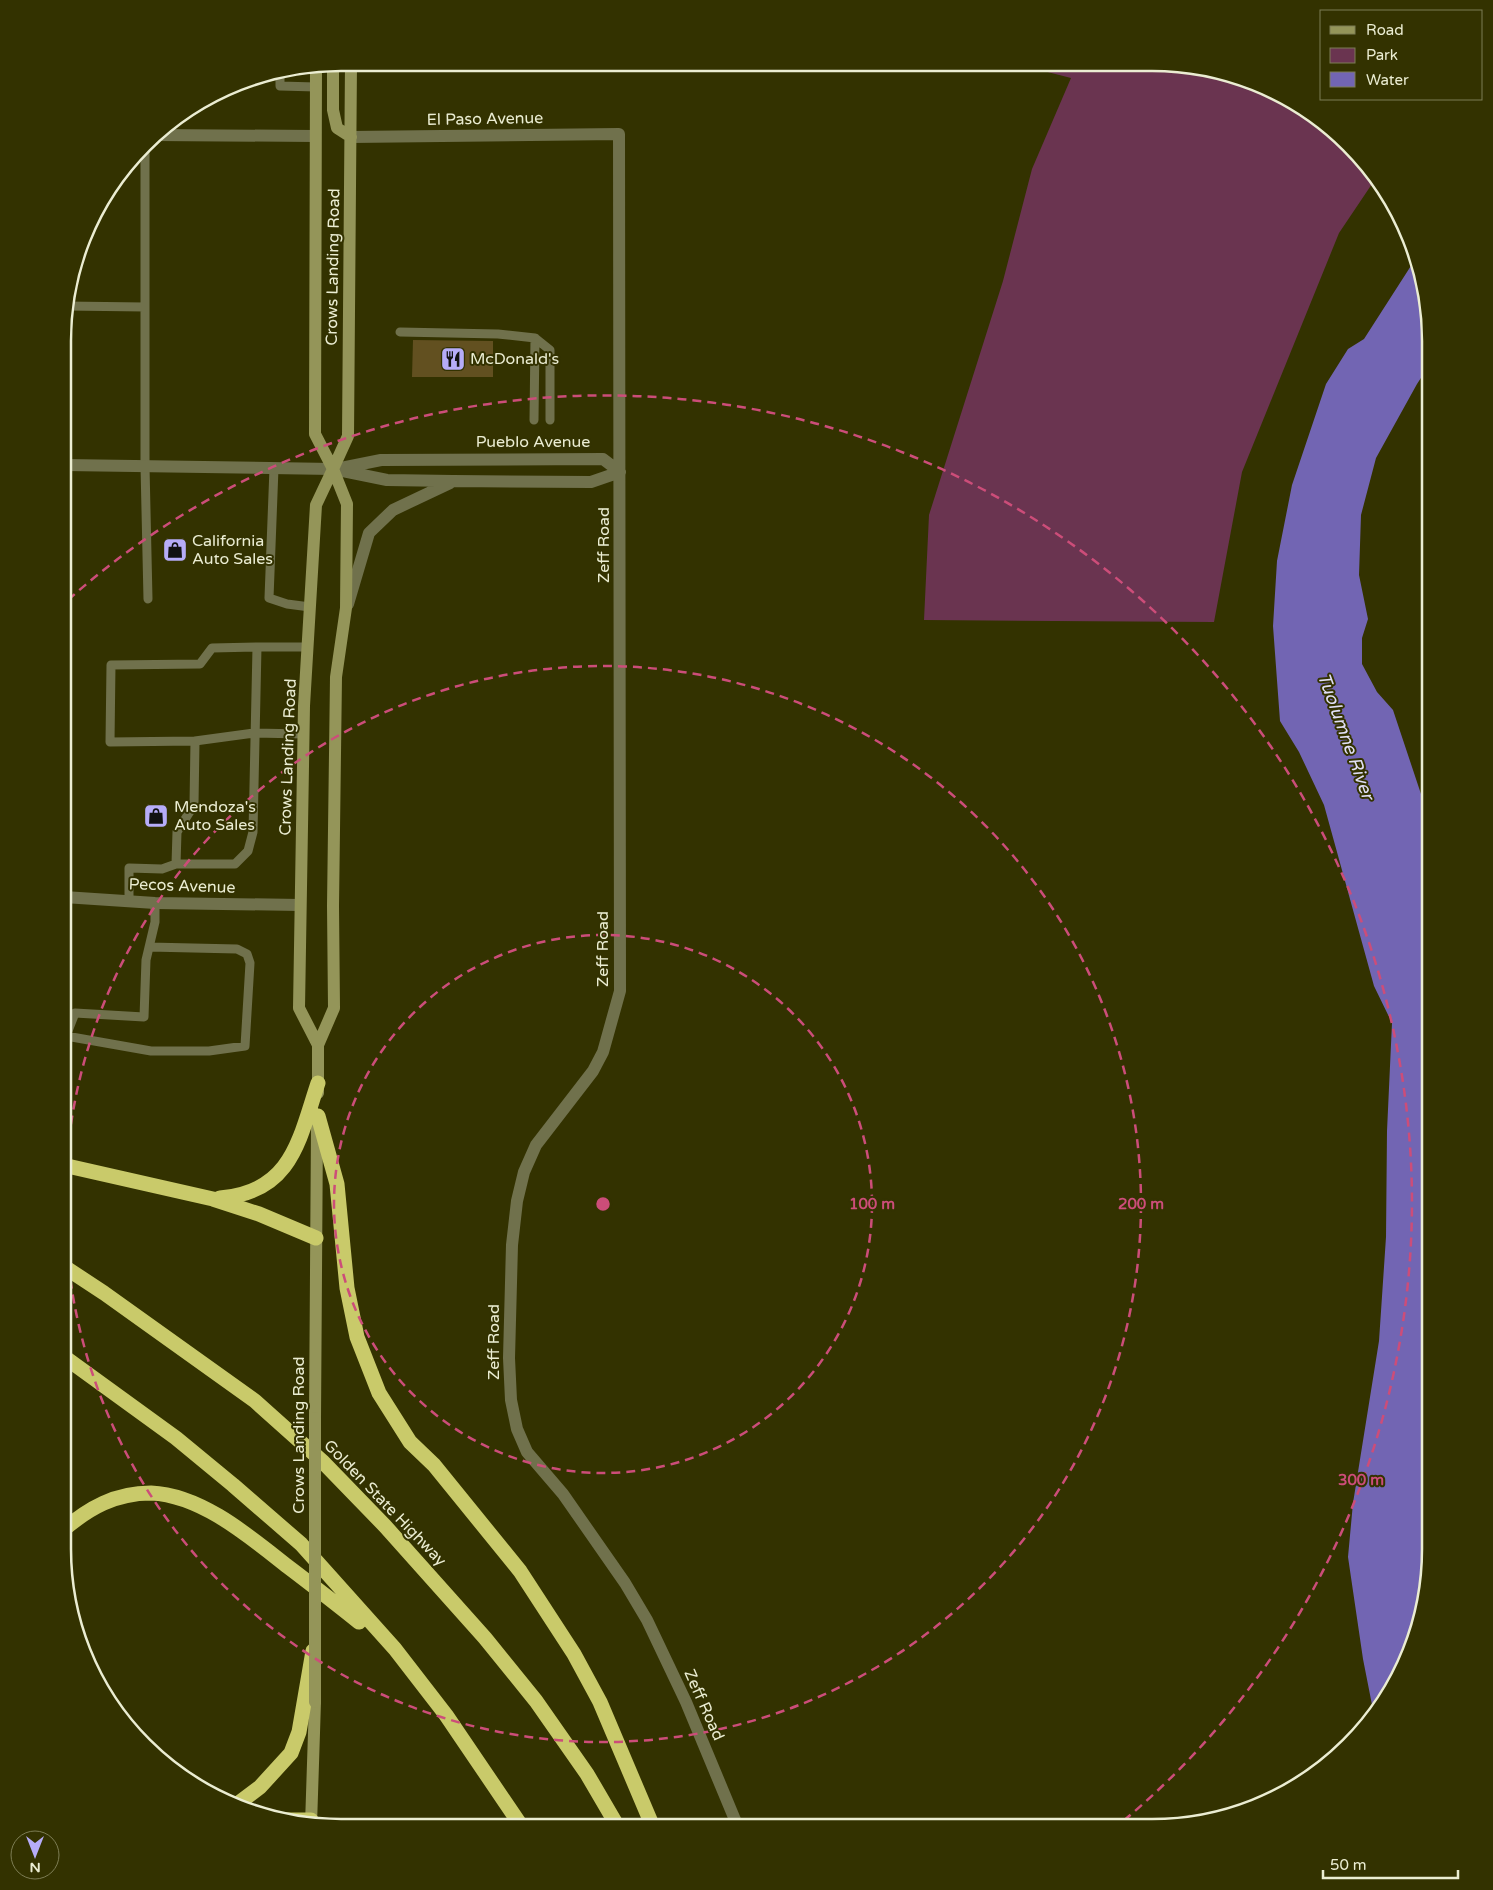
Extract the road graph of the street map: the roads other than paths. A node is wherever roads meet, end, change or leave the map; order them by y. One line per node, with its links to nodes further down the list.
1 (333, 71): 9 (main road)
2 (351, 71): 9 (main road, Crows Landing Road)
3 (316, 73): 5 (main road, Crows Landing Road)
4 (280, 78): 5 (lane)
5 (316, 86): 8 (main road, Crows Landing Road)
6 (619, 134): 9 (street, El Paso Avenue); 21 (street, Zeff Road)
7 (167, 135): 8 (street)
8 (315, 136): 20 (main road, Crows Landing Road)
9 (351, 137): 20 (main road, Crows Landing Road)
10 (145, 155): 12 (lane)
11 (74, 306): 12 (lane)
12 (145, 307): 18 (lane)
13 (400, 332): 14 (lane)
14 (535, 338): 15 (lane); 16 (lane)
15 (534, 420)
16 (550, 420)
17 (71, 465): 18 (street, Pueblo Avenue)
18 (145, 466): 19 (street, Pueblo Avenue); 23 (lane)
19 (274, 468): 20 (street, Pueblo Avenue); 24 (lane)
20 (333, 469): 21 (street, Pueblo Avenue); 22 (street, Pueblo Avenue); 24 (main road, Crows Landing Road); 25 (main road, Crows Landing Road)
21 (620, 472): 22 (street, Pueblo Avenue); 56 (street, Zeff Road)
22 (453, 481): 25 (street)
23 (148, 599)
24 (310, 606): 27 (main road, Crows Landing Road)
25 (346, 608): 39 (main road, Crows Landing Road)
26 (257, 647): 27 (lane); 28 (lane); 30 (lane)
27 (308, 647): 29 (main road, Crows Landing Road)
28 (254, 733): 29 (lane); 30 (lane); 31 (lane)
29 (304, 734): 35 (main road, Crows Landing Road)
30 (194, 741): 31 (lane)
31 (176, 864): 33 (lane)
32 (71, 898): 33 (street, Pecos Avenue)
33 (128, 902): 34 (street, Pecos Avenue)
34 (155, 903): 35 (street, Pecos Avenue); 36 (lane)
35 (300, 905): 39 (main road, Crows Landing Road)
36 (149, 947): 37 (lane); 38 (lane)
37 (71, 1023)
38 (71, 1037)
39 (318, 1045): 40 (main road, Crows Landing Road)
40 (318, 1083): 41 (main road, Crows Landing Road); 43 (highway)
41 (318, 1116): 44 (main road, Crows Landing Road); 55 (highway)
42 (71, 1167): 43 (highway)
43 (213, 1199): 44 (highway)
44 (316, 1238): 48 (main road, Crows Landing Road, bridge)
45 (71, 1271): 54 (highway, Golden State Highway)
46 (71, 1362): 49 (highway)
47 (71, 1523): 49 (highway)
48 (315, 1636): 50 (highway, bridge)
49 (395, 1650): 53 (highway)
50 (309, 1701): 51 (highway); 52 (main road)
51 (243, 1800)
52 (311, 1817)
53 (517, 1819)
54 (613, 1819)
55 (650, 1819)
56 (735, 1819)

